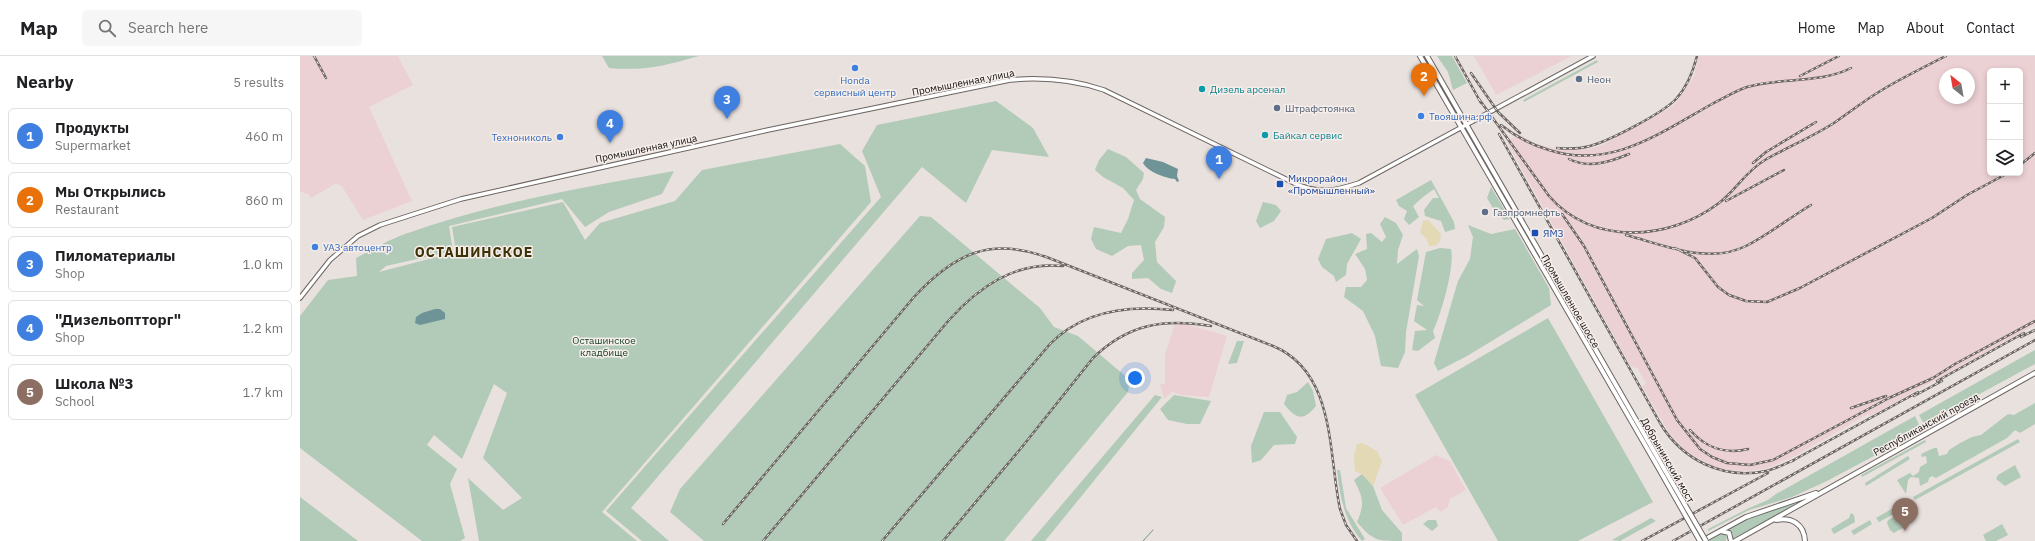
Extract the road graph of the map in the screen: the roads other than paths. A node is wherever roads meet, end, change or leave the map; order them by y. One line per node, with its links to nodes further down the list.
1 (1420, 56): 5 (main road, Промышленное шоссе)
2 (1427, 56): 4 (main road, Промышленное шоссе)
3 (1593, 56): 4 (street, Промышленная улица)
4 (1467, 124): 5 (street, Промышленная улица); 8 (main road, Промышленное шоссе)
5 (1462, 127): 6 (street, Промышленная улица); 8 (main road, Промышленное шоссе)
6 (300, 298)
7 (2035, 373): 9 (main road, Республиканский проезд)
8 (1615, 388): 12 (main road, Добрынинский мост, bridge); 13 (main road, Добрынинский мост, bridge)
9 (1826, 490): 10 (main road, Республиканский проезд); 11 (main road, Республиканский проезд)
10 (1770, 522): 15 (main road, Республиканский проезд); 16 (main road)
11 (1718, 532): 12 (main road, Республиканский проезд); 14 (main road)
12 (1701, 541)
13 (1706, 541)
14 (1731, 541)
15 (1735, 541)
16 (1805, 541)

